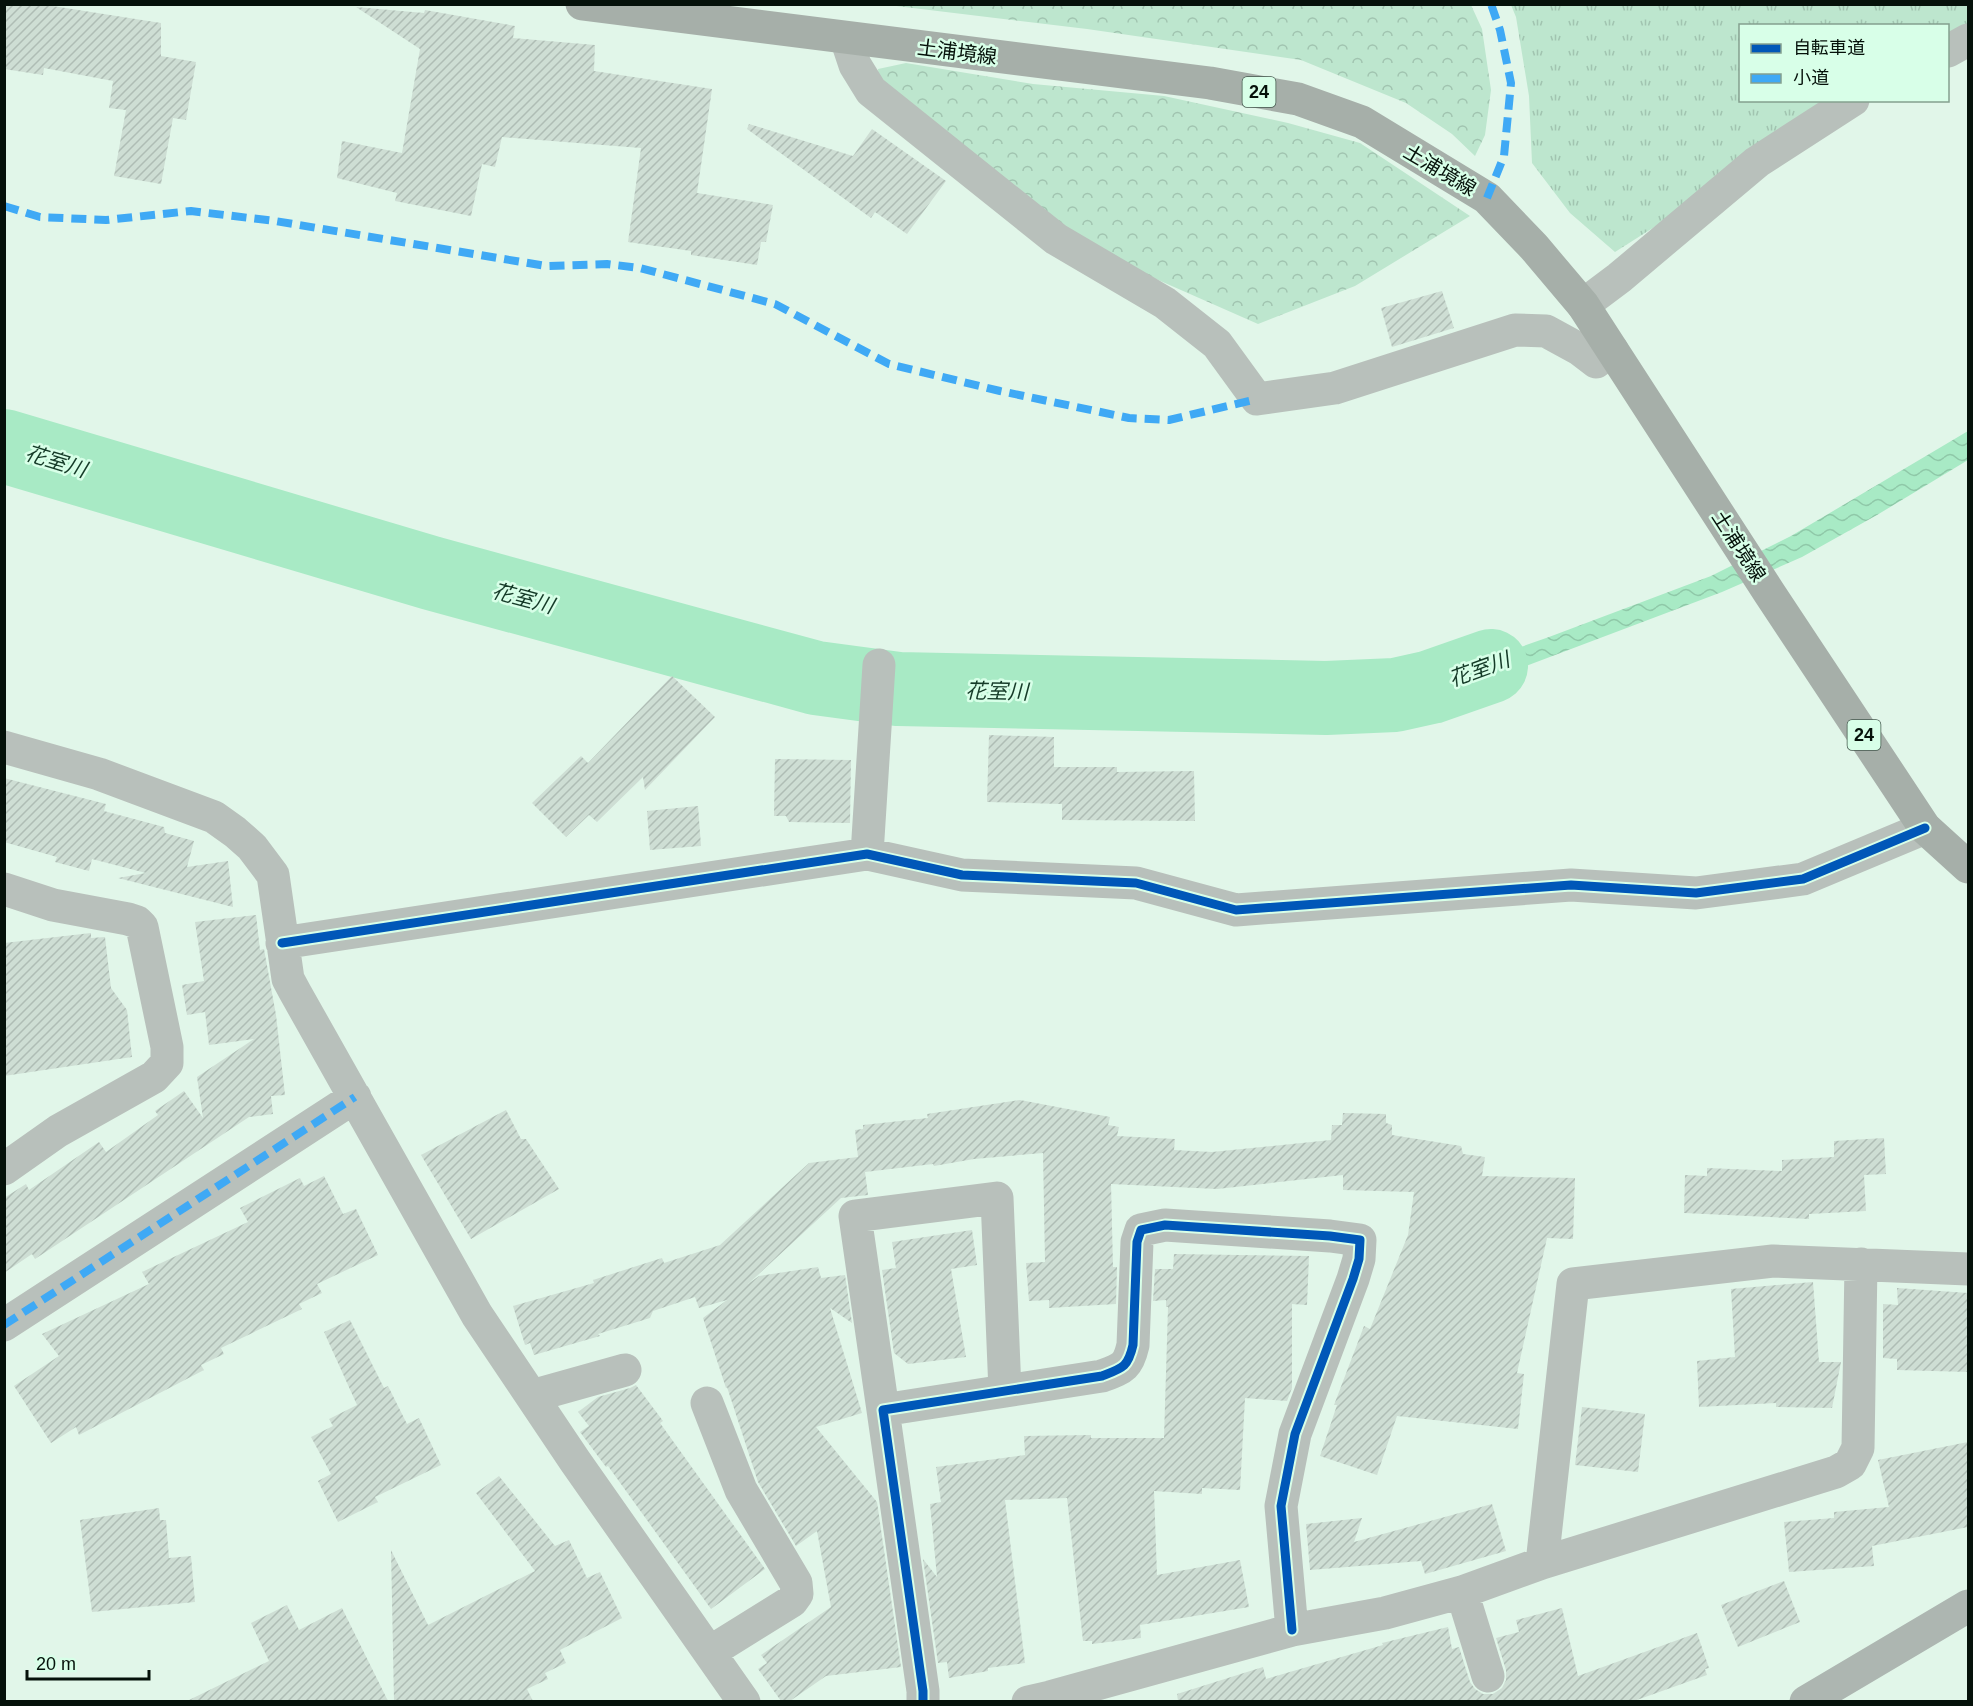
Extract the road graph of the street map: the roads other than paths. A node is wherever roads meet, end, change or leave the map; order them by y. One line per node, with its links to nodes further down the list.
1 (582, 4): 2 (main road, 土浦境線 / 24)
2 (730, 14): 3 (main road, 土浦境線 / 24)
3 (846, 38): 7 (main road, 土浦境線 / 24); 8 (street)
4 (1968, 40): 5 (street)
5 (1949, 50)
6 (1850, 102): 7 (street)
7 (1583, 305): 8 (main road, 土浦境線 / 24)
8 (1612, 350): 11 (main road, 土浦境線 / 24)
9 (879, 665): 12 (street)
10 (4, 747): 15 (street)
11 (1925, 828): 12 (street); 13 (main road, 土浦境線 / 24)
12 (867, 854): 15 (street)
13 (1968, 867)
14 (4, 889): 17 (street)
15 (282, 943): 16 (street)
16 (355, 1097): 20 (street); 23 (street)
17 (4, 1169)
18 (1861, 1264): 19 (street); 26 (street); 26 (street)
19 (1968, 1269)
20 (4, 1325)
21 (625, 1370): 23 (street)
22 (1005, 1391): 25 (street); 25 (street); 29 (street)
23 (532, 1396): 30 (street)
24 (707, 1403): 30 (street)
25 (883, 1410): 33 (street)
26 (1542, 1563): 27 (street)
27 (1462, 1592): 29 (street); 31 (street)
28 (1968, 1606): 35 (street)
29 (1292, 1630): 34 (street)
30 (710, 1652): 32 (street)
31 (1488, 1676)
32 (744, 1701)
33 (923, 1701)
34 (1028, 1701)
35 (1806, 1701)

